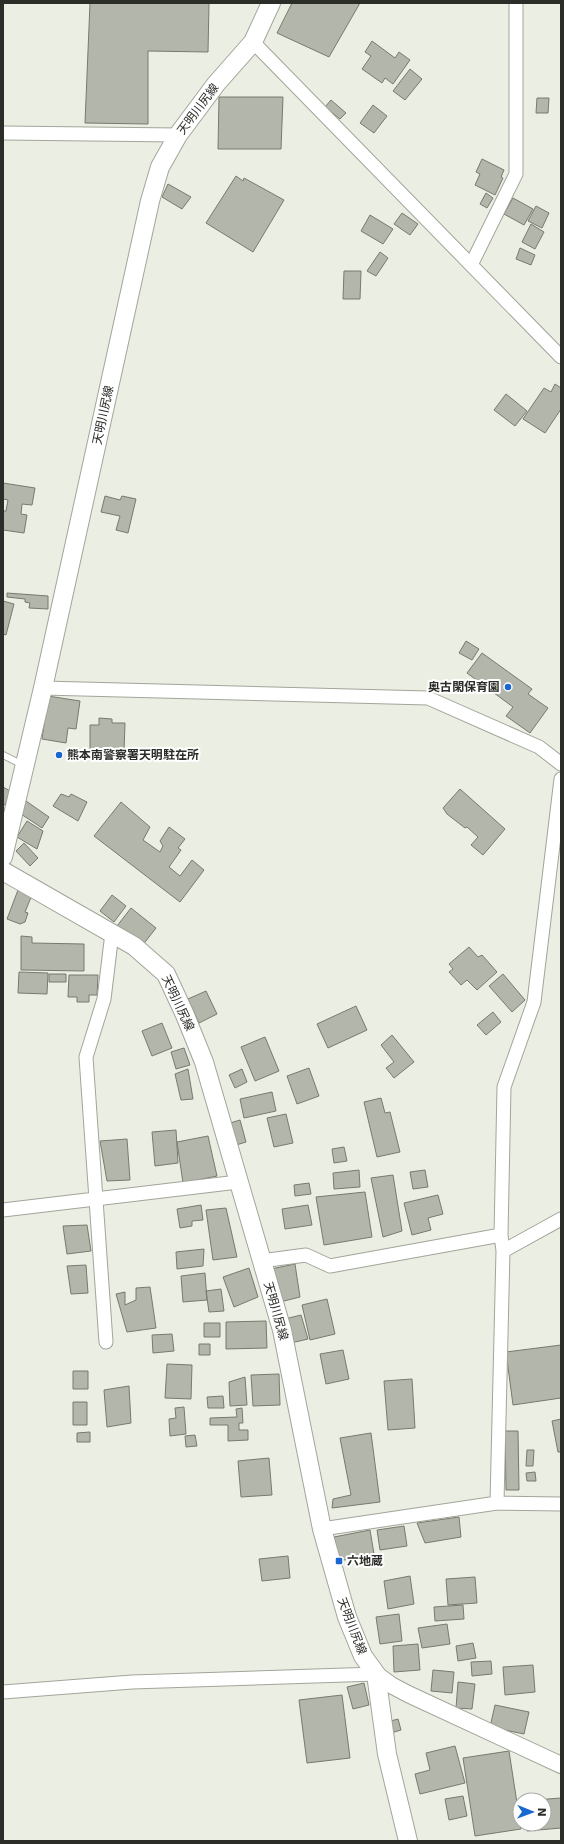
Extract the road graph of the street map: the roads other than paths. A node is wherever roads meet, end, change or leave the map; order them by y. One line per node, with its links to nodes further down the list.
1 (271, 3): 3 (main road, 天明川尻線)
2 (516, 3): 6 (street)
3 (253, 42): 5 (main road, 天明川尻線); 6 (street)
4 (3, 133): 5 (street)
5 (178, 135): 8 (main road, 天明川尻線)
6 (471, 265): 7 (street)
7 (561, 357)
8 (43, 688): 10 (street); 11 (main road, 天明川尻線)
9 (3, 755): 11 (lane)
10 (561, 764)
11 (26, 766): 13 (main road, 天明川尻線)
12 (561, 779): 20 (street)
13 (3, 857)
14 (3, 871): 15 (main road, 天明川尻線)
15 (112, 933): 16 (main road, 天明川尻線); 17 (street)
16 (238, 1182): 17 (street); 22 (main road, 天明川尻線)
17 (96, 1199): 18 (street); 23 (street)
18 (3, 1210)
19 (561, 1219): 21 (street)
20 (500, 1235): 21 (street); 22 (street)
21 (503, 1252): 24 (street)
22 (261, 1261): 26 (main road, 天明川尻線)
23 (106, 1342)
24 (498, 1503): 25 (street); 26 (street)
25 (561, 1504)
26 (322, 1529): 27 (main road, 天明川尻線)
27 (376, 1674): 28 (street); 29 (street); 30 (main road)
28 (3, 1692)
29 (561, 1765)
30 (408, 1841)

